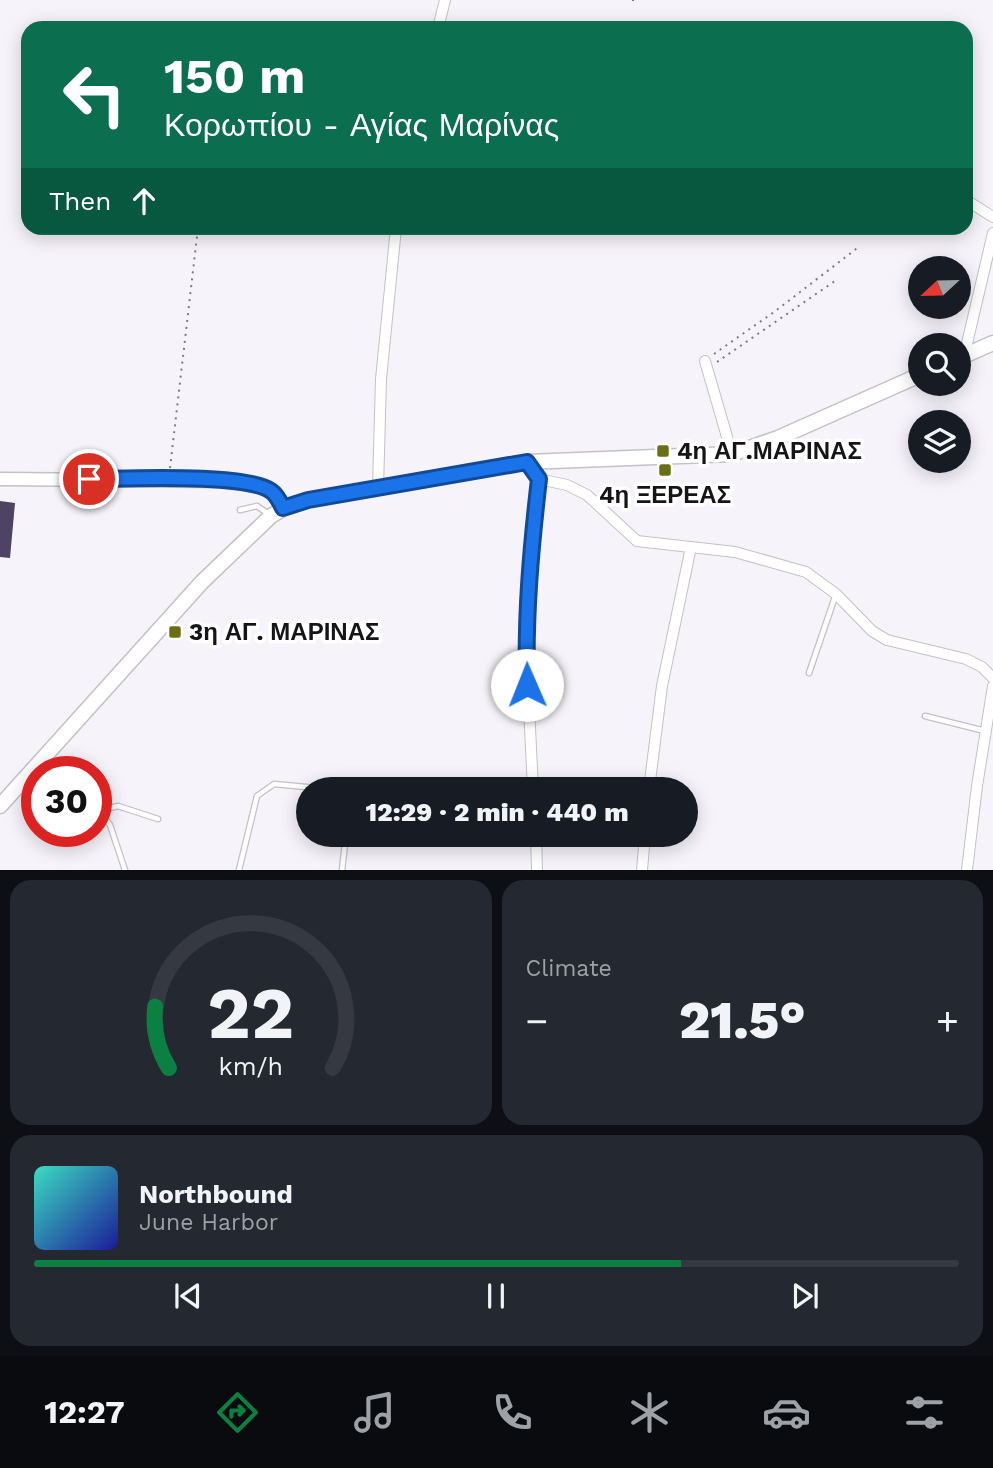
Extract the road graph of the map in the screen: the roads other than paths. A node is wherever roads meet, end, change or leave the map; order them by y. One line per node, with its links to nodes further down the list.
1 (445, 0): 2 (street)
2 (440, 21)
3 (973, 205): 4 (street)
4 (993, 218)
5 (993, 233): 7 (street)
6 (395, 235): 16 (street)
7 (967, 333)
8 (993, 343): 9 (main road)
9 (971, 353)
10 (705, 364): 12 (street)
11 (908, 380): 12 (main road)
12 (732, 454): 13 (main road)
13 (527, 462): 15 (street); 16 (main road)
14 (0, 479): 18 (street)
15 (539, 479): 19 (street); 26 (street)
16 (378, 488): 18 (main road)
17 (240, 510): 18 (lane)
18 (277, 512): 29 (main road)
19 (691, 547): 20 (street); 27 (street)
20 (836, 594): 21 (lane); 22 (street)
21 (809, 673)
22 (993, 678)
23 (993, 686): 25 (street)
24 (925, 716): 25 (lane)
25 (986, 732): 43 (street)
26 (532, 777)
27 (651, 777)
28 (296, 786): 39 (lane)
29 (14, 790): 30 (lane); 31 (main road)
30 (21, 791)
31 (0, 806)
32 (112, 807): 33 (lane)
33 (158, 819)
34 (112, 831): 38 (lane)
35 (345, 847): 40 (lane)
36 (536, 847): 41 (street)
37 (644, 847): 42 (street)
38 (125, 870)
39 (239, 870)
40 (342, 870)
41 (537, 870)
42 (642, 870)
43 (967, 870)

